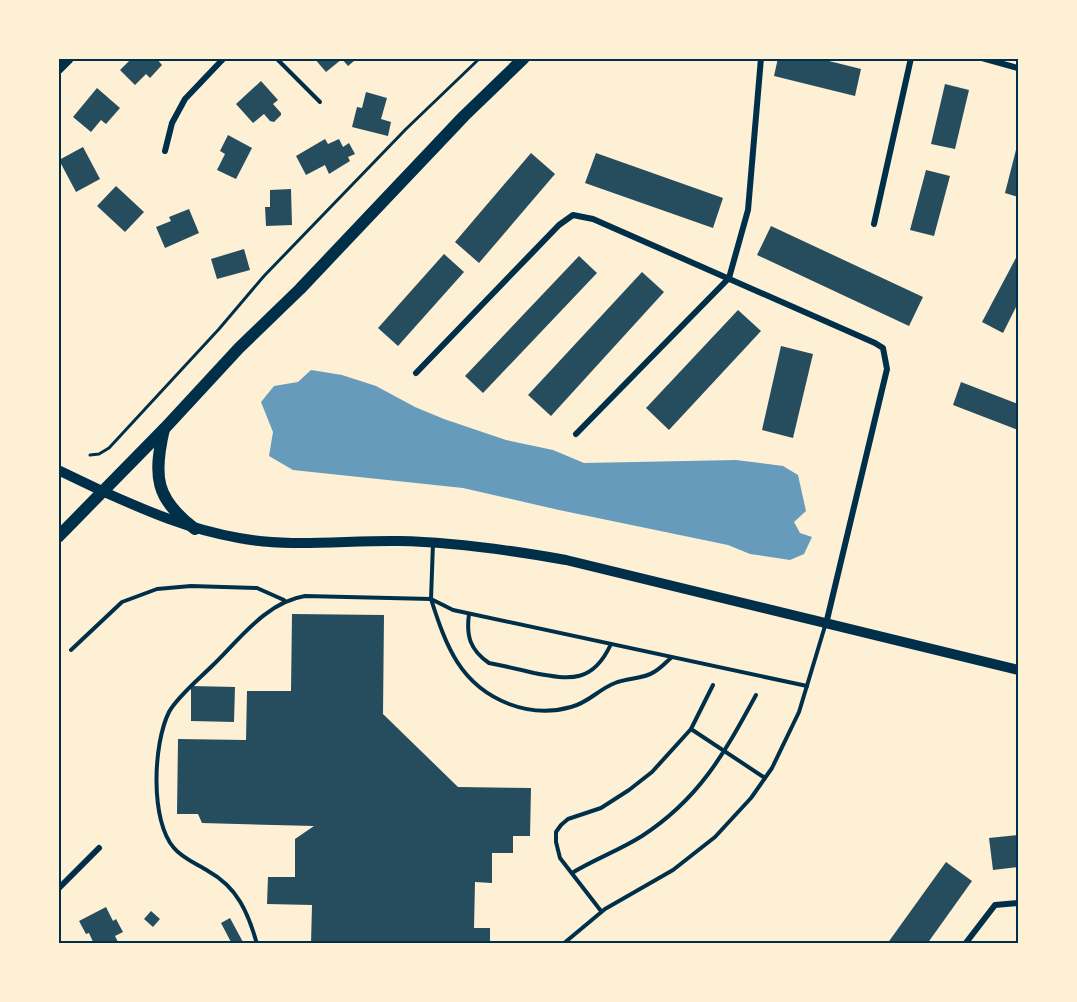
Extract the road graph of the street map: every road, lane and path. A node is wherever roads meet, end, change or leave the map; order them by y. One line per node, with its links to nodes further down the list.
1 (68, 58): 9 (main road)
2 (224, 58): 12 (street)
3 (276, 58): 11 (lane)
4 (480, 58): 18 (path)
5 (524, 58): 16 (main road)
6 (761, 58): 14 (street)
7 (911, 58): 13 (street)
8 (982, 58): 10 (street)
9 (58, 68)
10 (1018, 68)
11 (320, 102)
12 (165, 151)
13 (874, 224)
14 (729, 278): 15 (street); 17 (street); 27 (street)
15 (416, 373)
16 (165, 428): 20 (main road); 21 (main road)
17 (576, 435)
18 (90, 455)
19 (58, 470): 20 (street)
20 (102, 490): 21 (street); 22 (main road)
21 (195, 529): 23 (street)
22 (58, 537)
23 (433, 542): 24 (lane); 27 (street)
24 (431, 599): 25 (lane); 26 (lane); 30 (lane)
25 (285, 601): 29 (lane); 43 (lane)
26 (469, 614): 28 (lane); 28 (lane)
27 (826, 624): 31 (street); 33 (lane)
28 (611, 644): 30 (lane)
29 (71, 650)
30 (672, 657): 33 (lane)
31 (1018, 670)
32 (713, 685): 35 (lane)
33 (807, 686): 37 (lane)
34 (756, 695): 36 (lane)
35 (691, 729): 36 (lane); 39 (lane)
36 (725, 752): 37 (lane); 39 (lane)
37 (765, 778): 42 (lane)
38 (99, 848): 40 (street)
39 (572, 873): 42 (lane)
40 (58, 890)
41 (1018, 903): 45 (street)
42 (602, 911): 44 (lane)
43 (257, 944)
44 (563, 944)
45 (965, 944)

